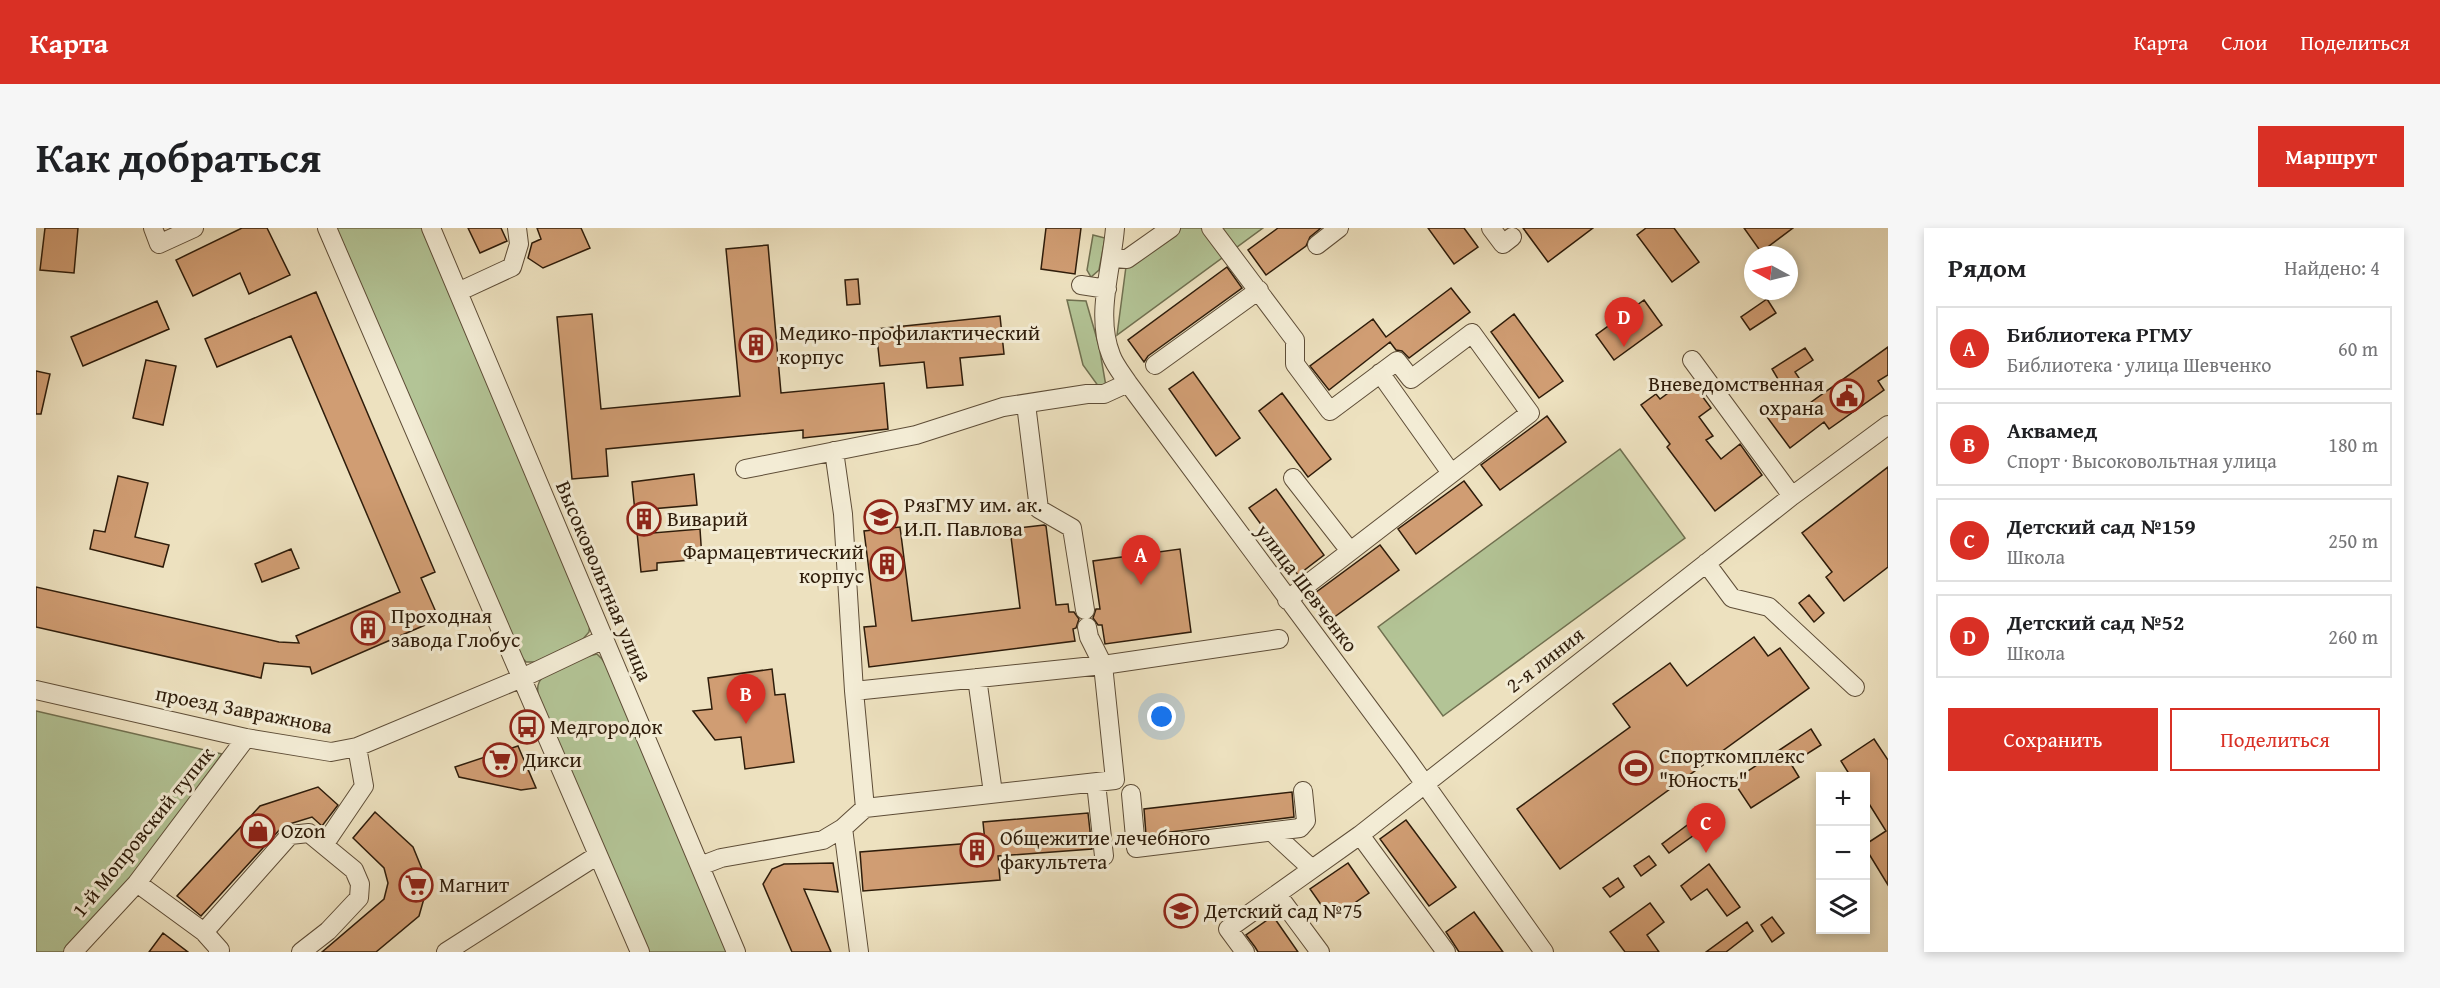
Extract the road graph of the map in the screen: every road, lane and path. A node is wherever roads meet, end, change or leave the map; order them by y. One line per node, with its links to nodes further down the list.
1 (153, 228): 2 (street)
2 (194, 228)
3 (327, 228): 35 (street)
4 (431, 228): 17 (street, Высоковольтная улица)
5 (517, 228): 17 (street)
6 (1115, 228): 13 (street, улица Шевченко)
7 (1171, 228): 13 (street)
8 (1211, 228): 16 (street)
9 (1340, 228): 12 (street)
10 (1491, 228): 11 (street)
11 (1512, 237)
12 (1317, 245)
13 (1113, 258): 15 (street, улица Шевченко)
14 (1081, 285): 15 (street)
15 (1107, 290): 21 (street, улица Шевченко)
16 (1258, 290): 19 (street); 20 (street)
17 (458, 292): 32 (street, Высоковольтная улица)
18 (1692, 360): 28 (street)
19 (1155, 365)
20 (1380, 373): 26 (street); 26 (street)
21 (1128, 383): 22 (street); 31 (street, улица Шевченко)
22 (1026, 404): 24 (street); 34 (street)
23 (1888, 425): 28 (street, 2-я линия)
24 (834, 451): 25 (street); 39 (street)
25 (745, 469)
26 (1452, 473): 29 (street)
27 (1293, 478): 29 (street)
28 (1791, 496): 30 (street, 2-я линия)
29 (1350, 551): 31 (street)
30 (1706, 563): 37 (street); 43 (street, 2-я линия)
31 (1287, 600): 43 (street, улица Шевченко)
32 (604, 639): 35 (street, проезд Завражнова); 54 (street, Высоковольтная улица)
33 (1279, 639): 34 (street)
34 (1103, 665): 36 (street); 42 (street)
35 (522, 678): 41 (street, проезд Завражнова); 52 (street)
36 (977, 678): 39 (street); 45 (street)
37 (1855, 687)
38 (36, 690): 40 (street, проезд Завражнова)
39 (855, 691): 47 (street)
40 (246, 738): 41 (street, проезд Завражнова); 56 (street, 1-й Мопровский тупик)
41 (357, 747): 51 (street)
42 (1096, 783): 45 (street); 53 (street)
43 (1423, 784): 50 (street, 2-я линия); 69 (street, улица Шевченко)
44 (1303, 791): 49 (street)
45 (993, 793): 47 (street)
46 (1131, 794): 49 (street)
47 (865, 808): 48 (street)
48 (843, 828): 54 (street); 65 (street)
49 (1272, 832): 55 (street)
50 (1360, 835): 55 (street, 2-я линия); 68 (street)
51 (324, 845): 58 (street); 61 (street)
52 (598, 855): 62 (street); 63 (street)
53 (1104, 856)
54 (700, 866): 64 (street, Высоковольтная улица)
55 (1312, 869): 57 (street, 2-я линия)
56 (136, 883): 58 (street); 59 (street, 1-й Мопровский тупик)
57 (1277, 894): 66 (street, 2-я линия); 67 (street)
58 (204, 932): 60 (street)
59 (73, 952)
60 (218, 952)
61 (301, 952)
62 (446, 952)
63 (640, 952)
64 (736, 952)
65 (859, 952)
66 (1245, 952)
67 (1320, 952)
68 (1446, 952)
69 (1544, 952)

